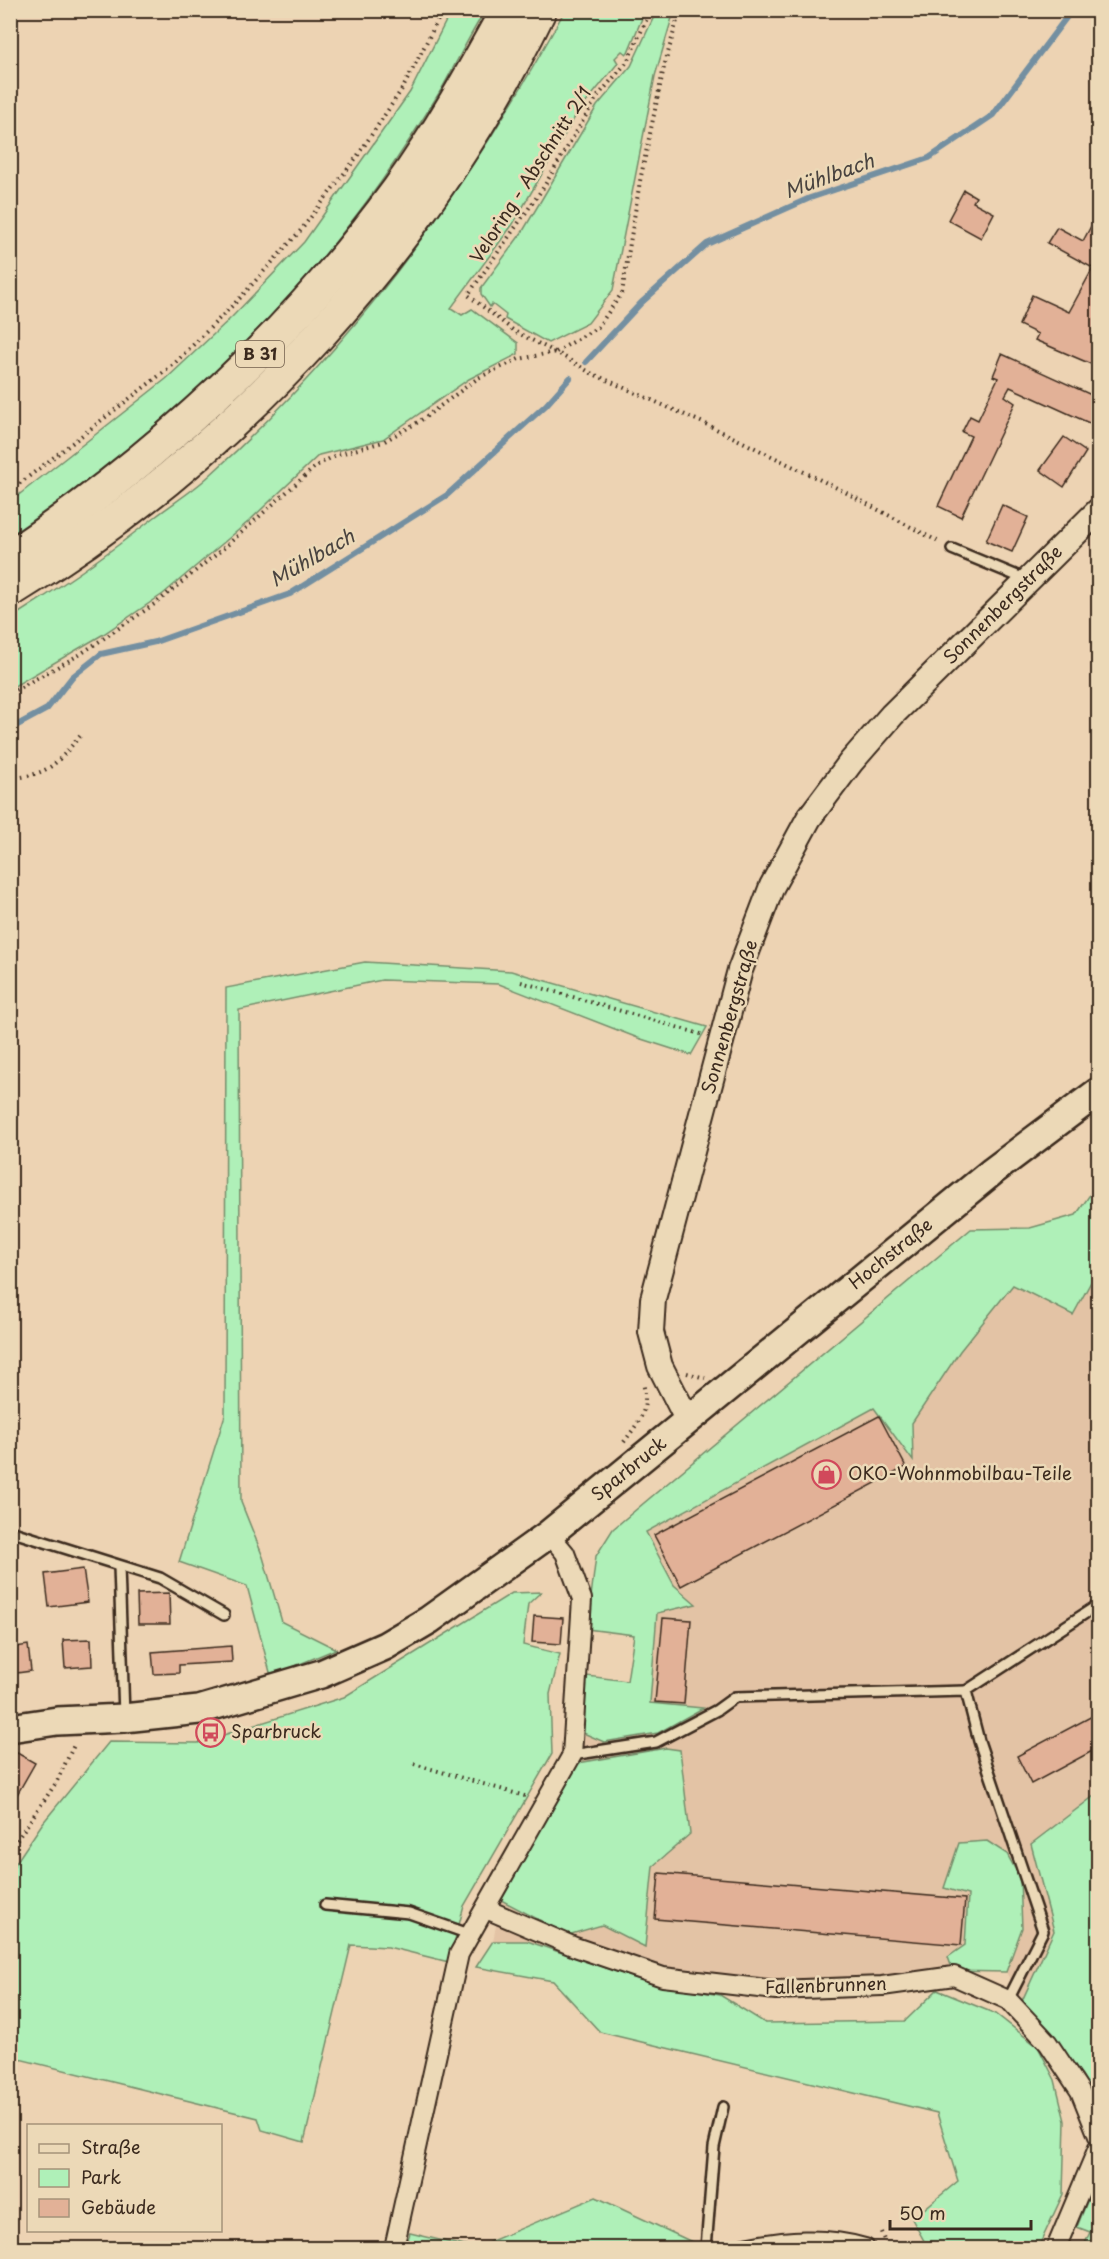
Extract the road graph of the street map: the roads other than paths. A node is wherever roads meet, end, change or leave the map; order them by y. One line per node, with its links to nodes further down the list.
1 (507, 10): 5 (highway, B 31)
2 (540, 10): 7 (highway, B 31)
3 (1098, 511): 6 (street, Sonnenbergstraße)
4 (952, 549): 6 (lane)
5 (10, 557)
6 (1028, 581): 9 (street, Sonnenbergstraße)
7 (10, 591)
8 (1098, 1092): 9 (main road, Hochstraße)
9 (688, 1421): 11 (main road, Sparbruck)
10 (10, 1531): 12 (lane)
11 (549, 1534): 16 (main road, Sparbruck); 18 (street)
12 (119, 1566): 14 (lane); 16 (lane)
13 (1098, 1605): 15 (lane)
14 (224, 1615)
15 (966, 1691): 18 (lane); 22 (lane)
16 (124, 1718): 17 (main road, Sparbruck)
17 (10, 1728)
18 (572, 1755): 20 (street)
19 (325, 1905): 21 (lane)
20 (486, 1909): 21 (street); 22 (street, Fallenbrunnen)
21 (469, 1934): 26 (street)
22 (1008, 2000): 24 (street, Fallenbrunnen)
23 (723, 2107): 27 (lane)
24 (1098, 2136)
25 (1098, 2148): 30 (street)
26 (394, 2248)
27 (706, 2248)
28 (744, 2248): 29 (street)
29 (865, 2248)
30 (1056, 2248)

